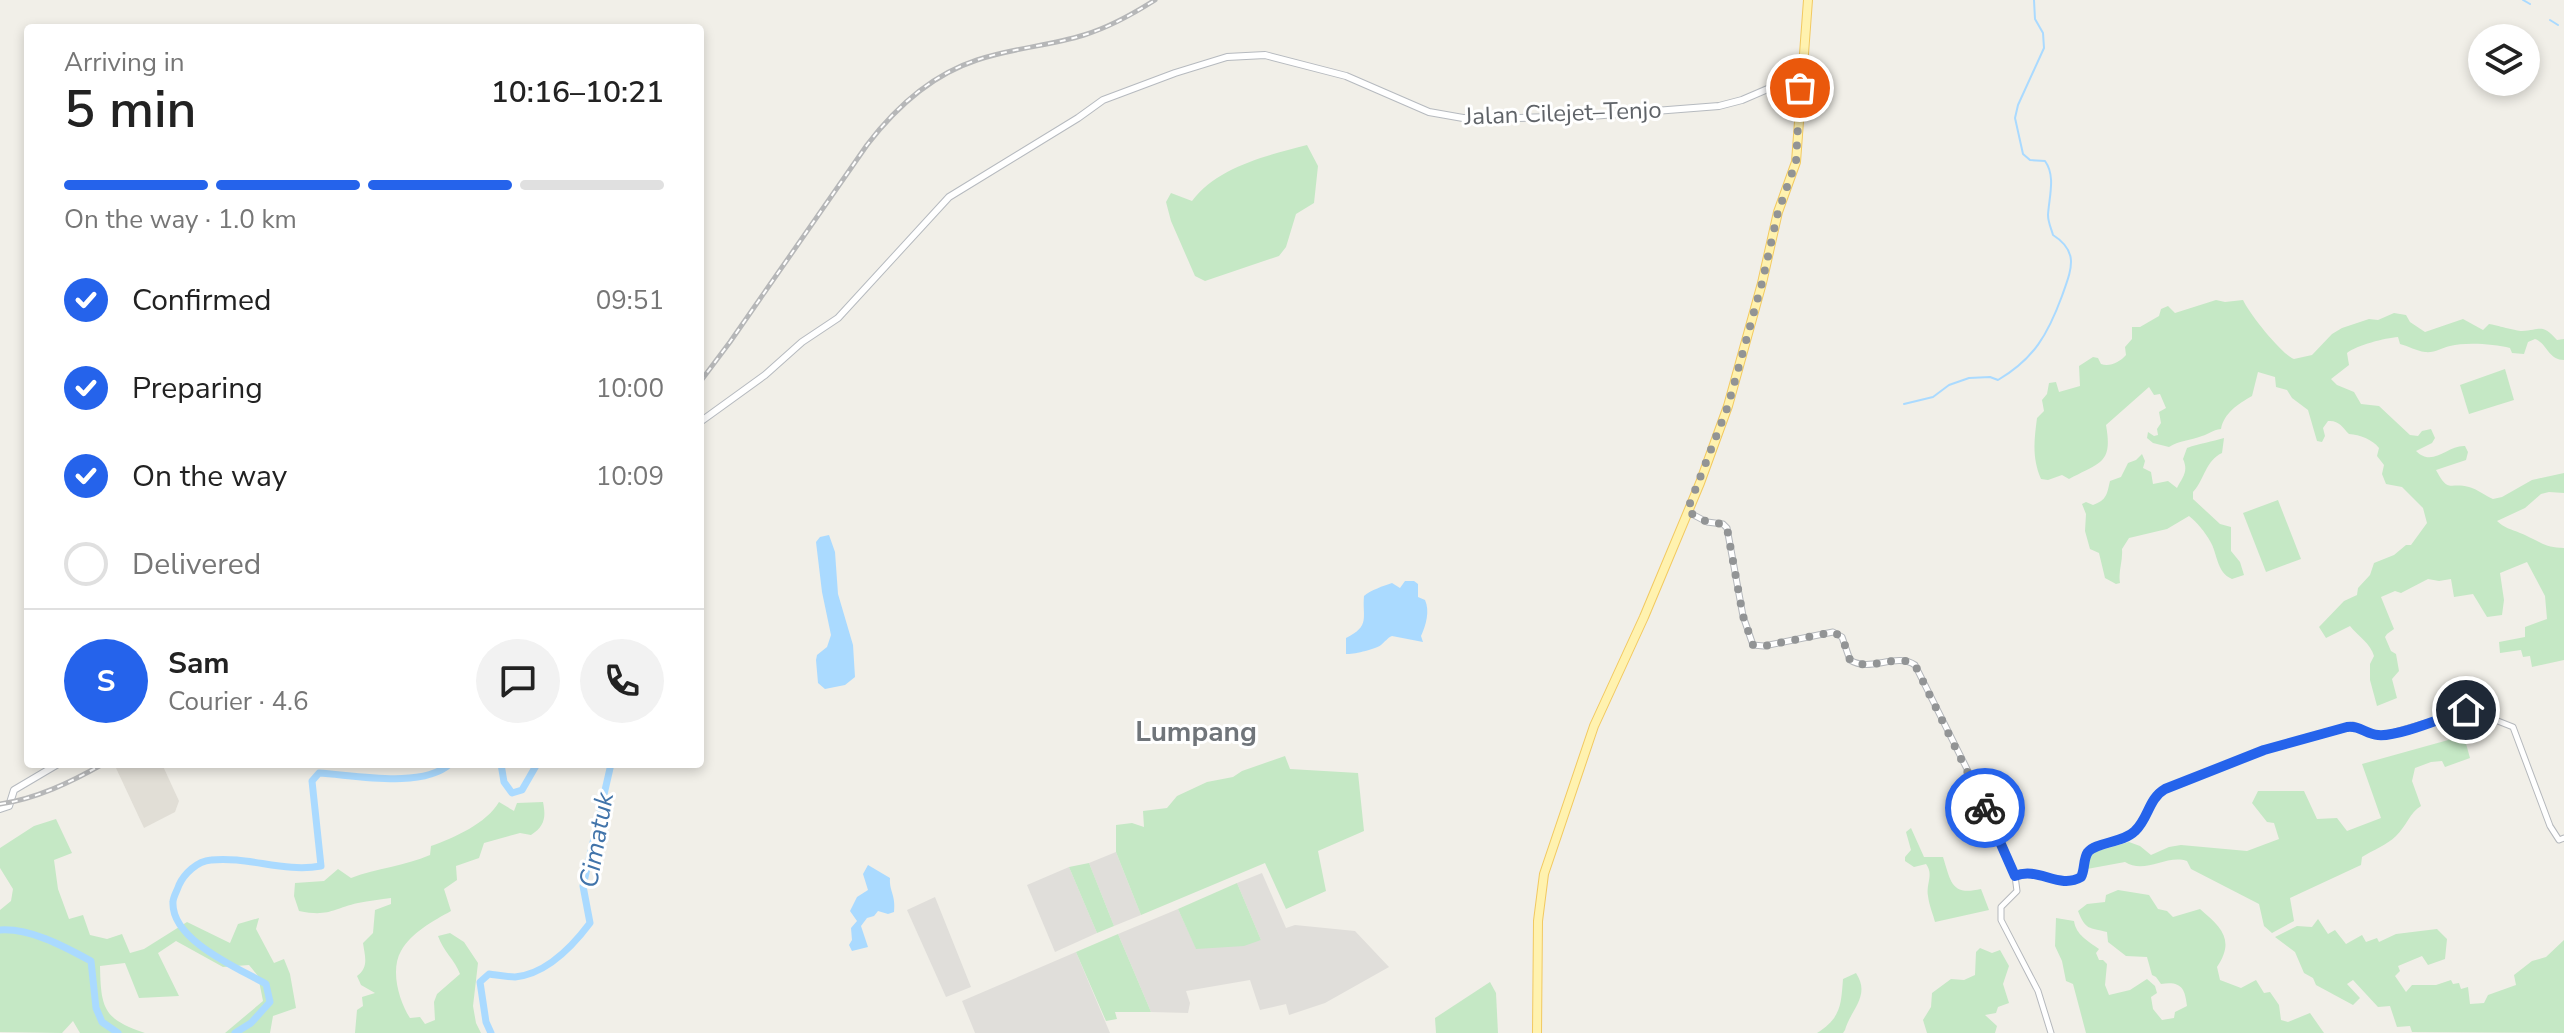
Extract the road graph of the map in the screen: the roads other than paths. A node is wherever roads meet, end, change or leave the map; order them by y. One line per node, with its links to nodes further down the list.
1 (1808, 0): 2 (main road)
2 (1801, 64): 3 (main road, Jalan Cilejet–Tenjo); 4 (main road)
3 (1787, 81): 4 (main road); 5 (main road, Jalan Cilejet–Tenjo)
4 (1800, 88): 6 (main road)
5 (704, 419)
6 (1687, 511): 10 (street); 11 (main road)
7 (51, 768): 8 (main road)
8 (0, 809)
9 (2564, 838): 10 (street)
10 (2015, 876): 12 (street)
11 (1537, 1033)
12 (2051, 1033)

